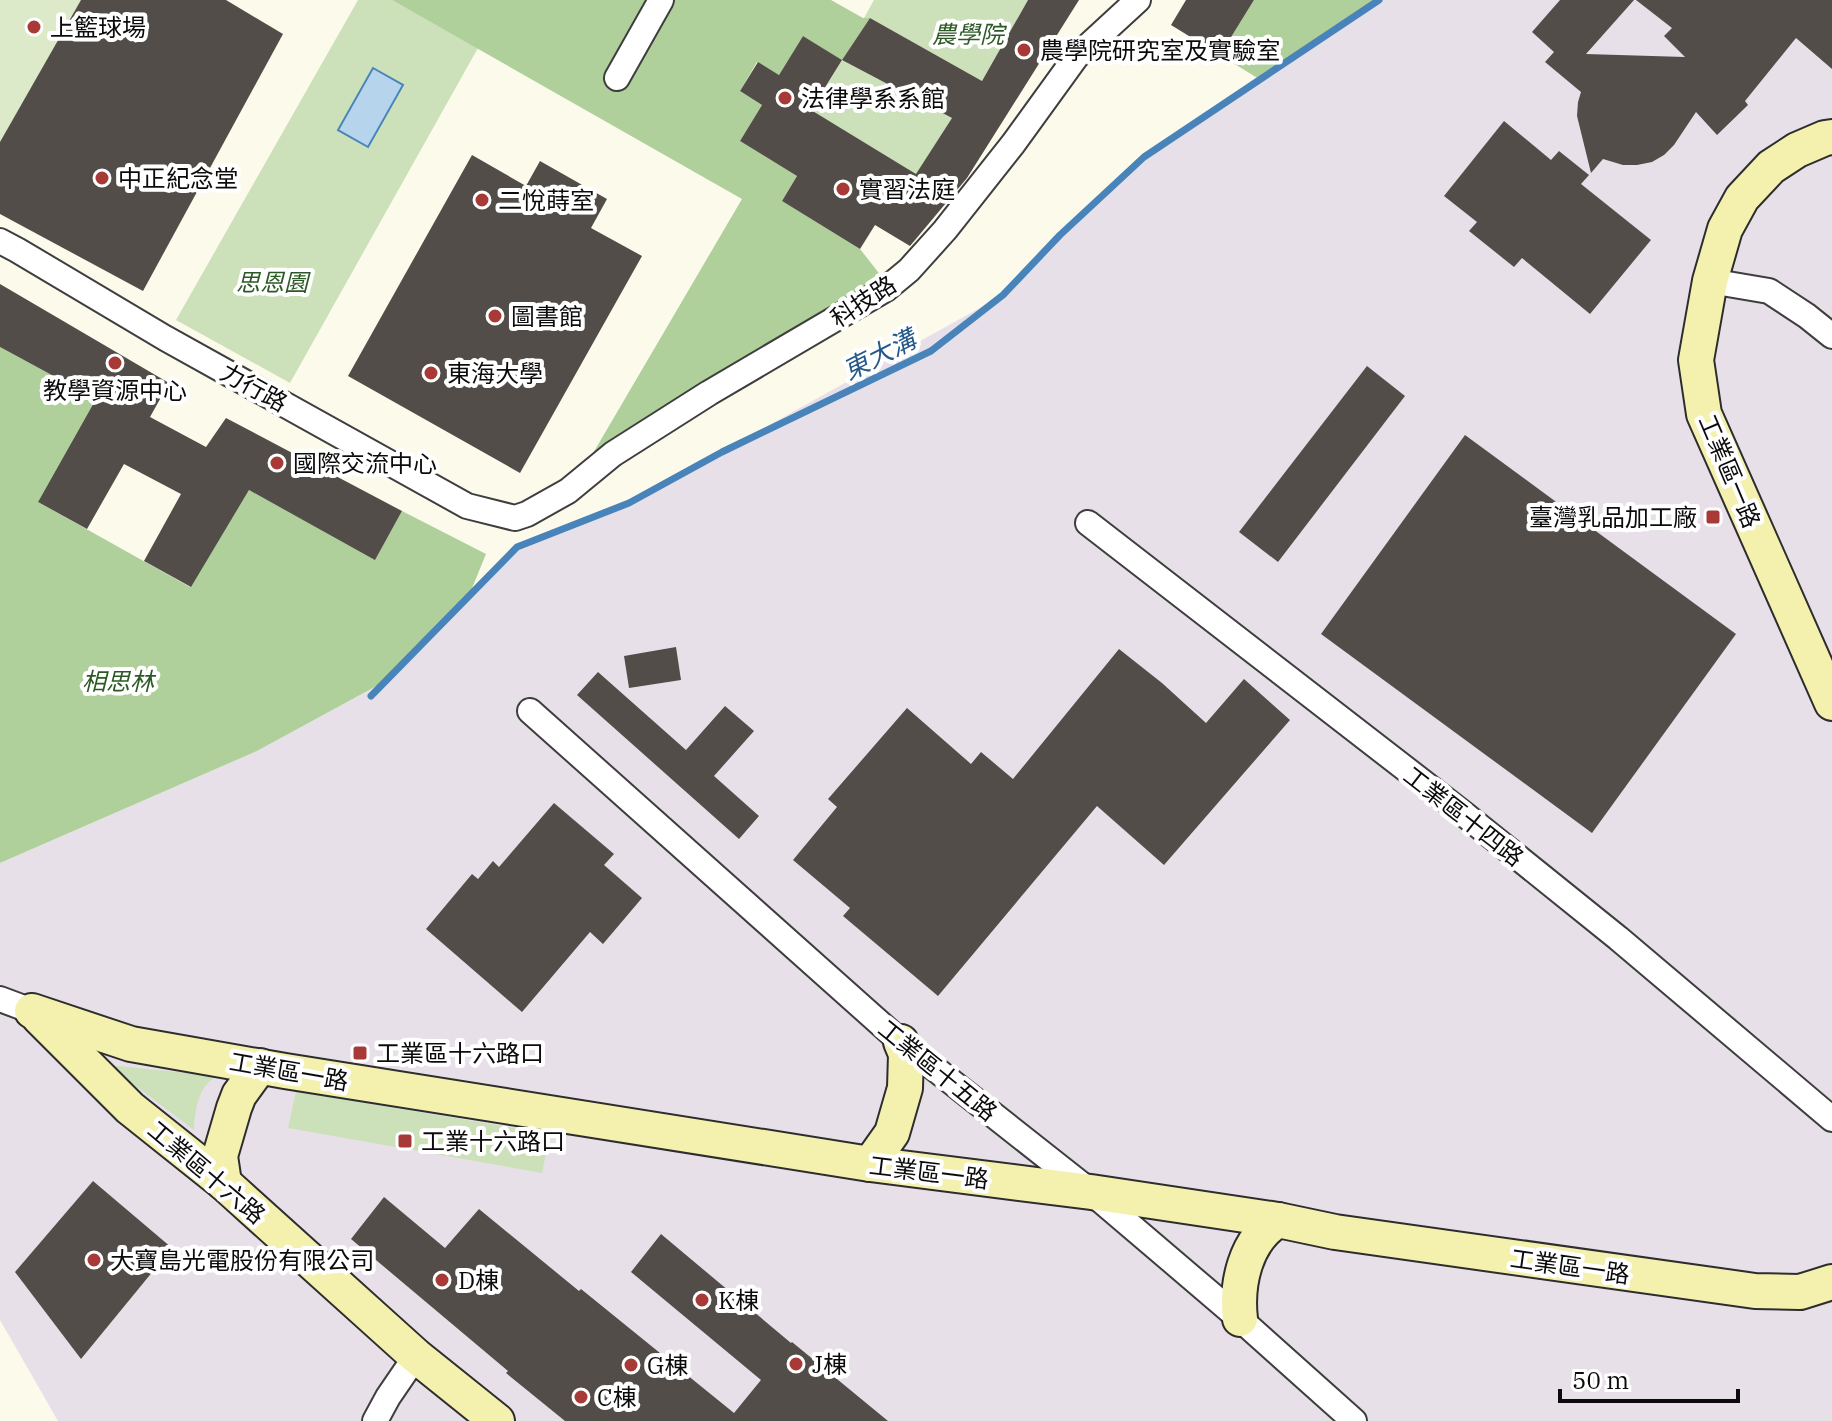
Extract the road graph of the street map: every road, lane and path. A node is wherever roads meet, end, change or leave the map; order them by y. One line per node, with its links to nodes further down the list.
1 (661, 0): 3 (street)
2 (1138, 0): 8 (street, 科技路)
3 (617, 78)
4 (1832, 137): 6 (street, 工業區一路)
5 (0, 241): 8 (street, 力行路)
6 (1710, 281): 7 (street); 10 (street, 工業區一路)
7 (1832, 336)
8 (515, 518)
9 (1088, 523): 16 (street, 工業區十四路)
10 (1832, 703)
11 (530, 711): 14 (street, 工業區十五路)
12 (0, 999): 13 (street)
13 (32, 1011): 15 (street, 工業區一路); 18 (street, 工業區十六路)
14 (901, 1042): 17 (street); 19 (street, 工業區十五路)
15 (260, 1066): 17 (street, 工業區一路); 18 (street)
16 (1832, 1119)
17 (870, 1164): 19 (street, 工業區一路)
18 (224, 1183): 23 (street, 工業區十六路)
19 (1091, 1192): 20 (street, 工業區一路); 22 (street, 工業區十五路)
20 (1278, 1220): 21 (street, 工業區一路); 22 (street)
21 (1832, 1282)
22 (1240, 1319): 26 (street, 工業區十五路)
23 (416, 1356): 24 (street); 25 (street, 工業區十六路)
24 (375, 1421)
25 (497, 1421)
26 (1354, 1421)

